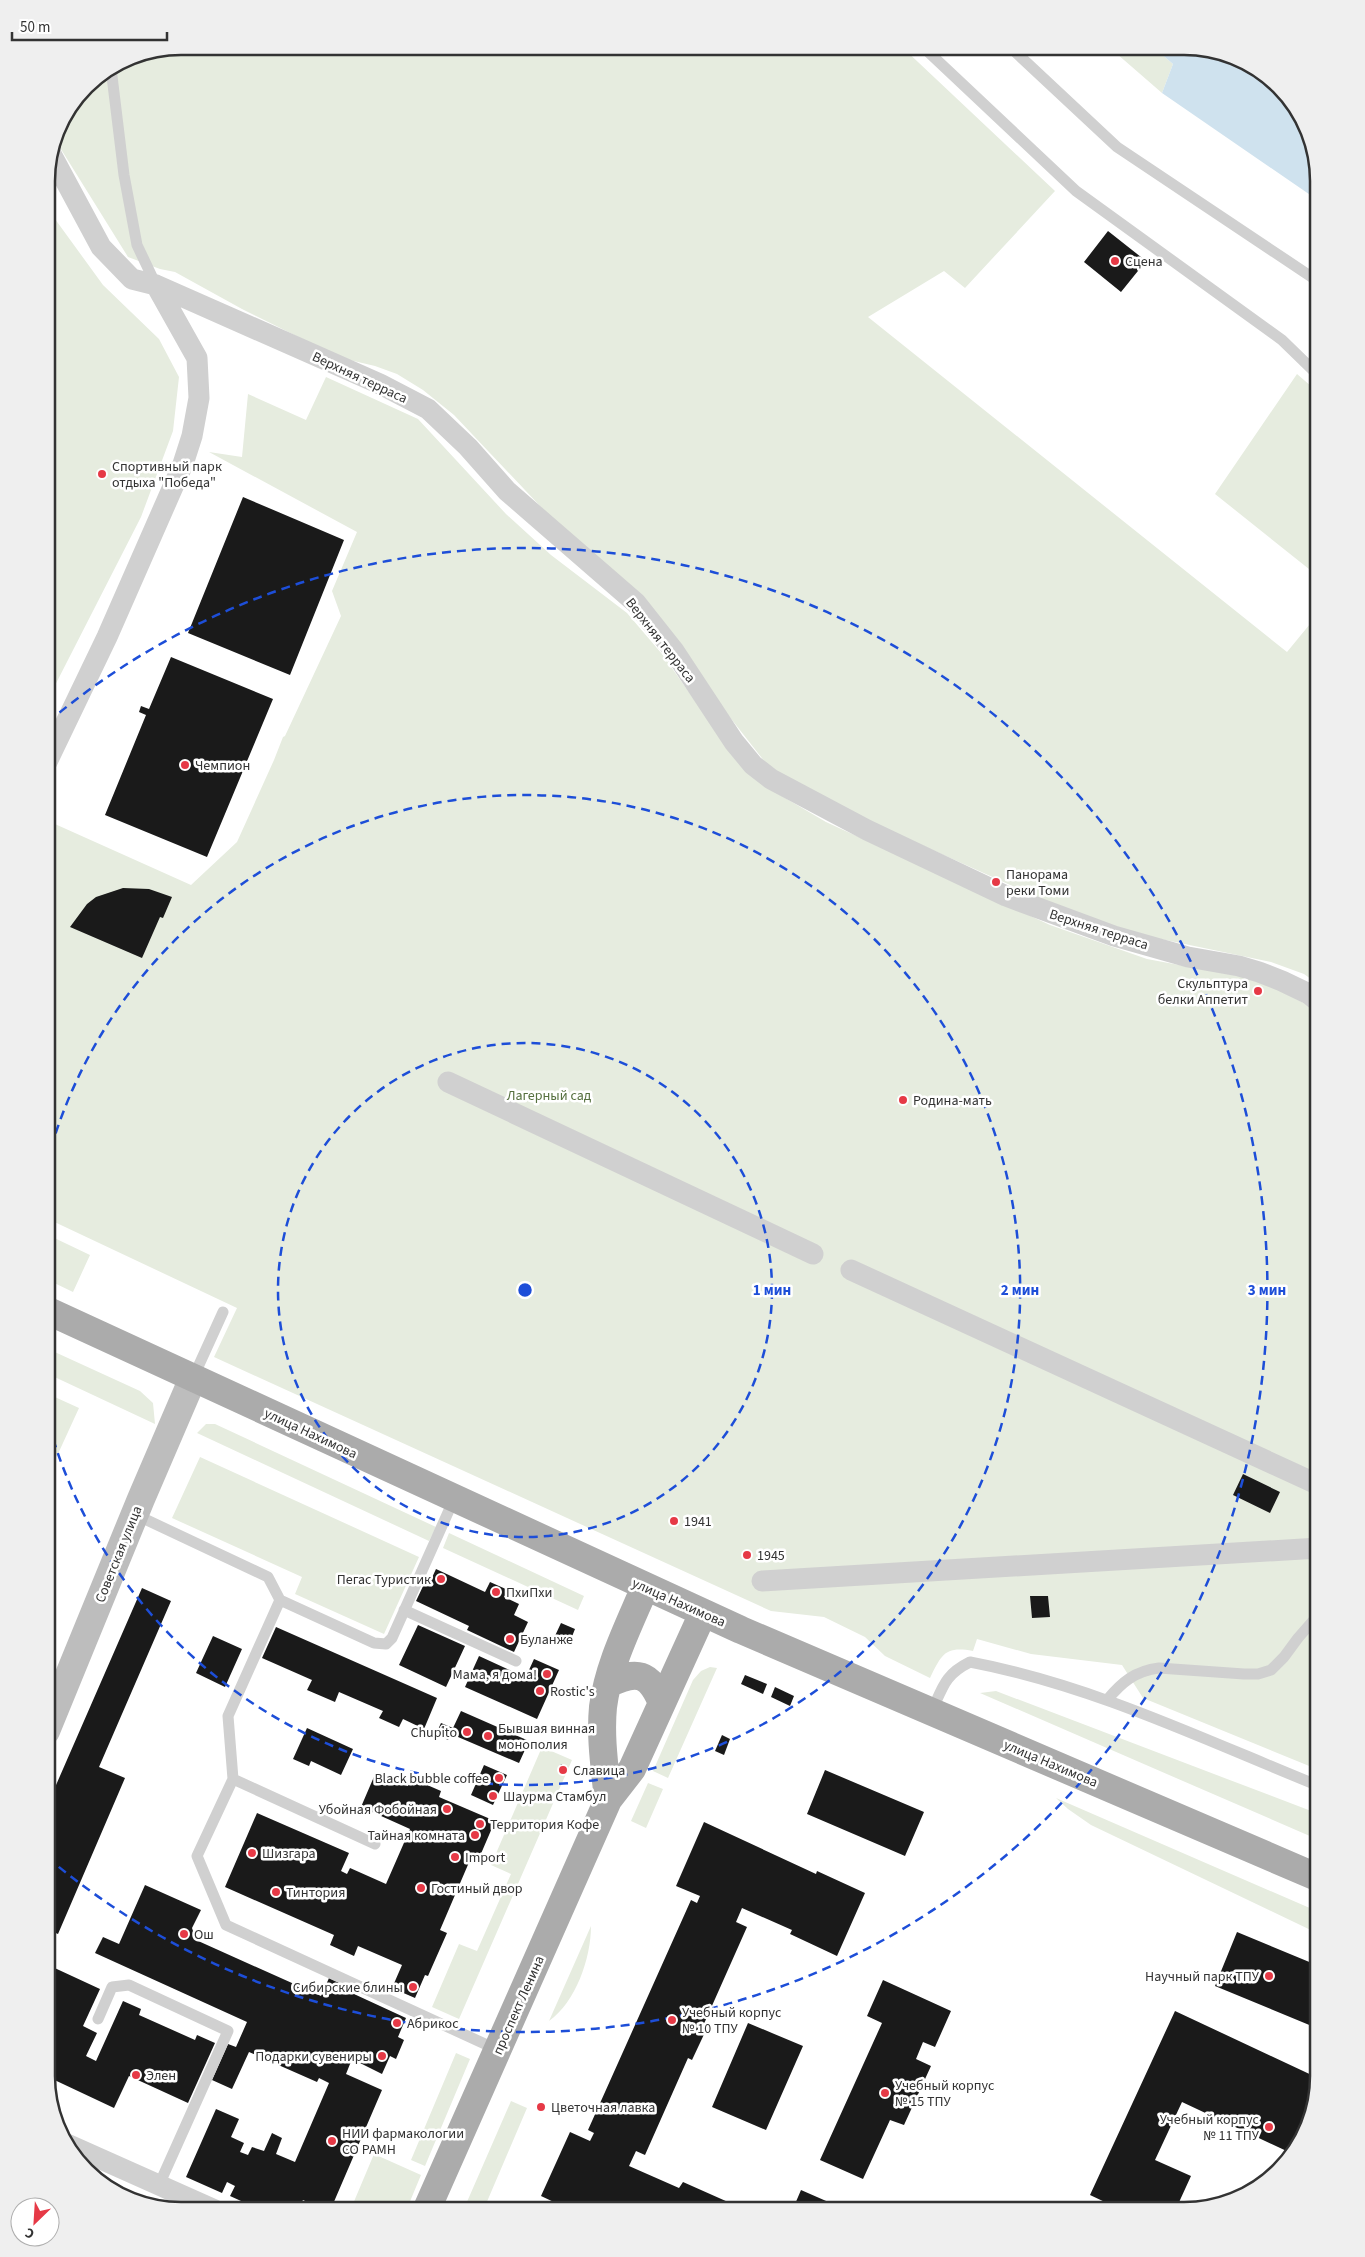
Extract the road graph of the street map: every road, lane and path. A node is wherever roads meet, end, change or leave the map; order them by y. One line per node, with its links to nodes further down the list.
1 (932, 55): 7 (lane)
2 (1020, 55): 5 (lane)
3 (112, 75): 6 (lane)
4 (56, 163): 6 (street, Верхняя терраса)
5 (1310, 276)
6 (156, 285): 8 (street); 9 (street, Верхняя терраса)
7 (1310, 367)
8 (55, 745)
9 (1310, 995)
10 (448, 1082): 11 (street)
11 (813, 1254)
12 (850, 1270): 16 (street)
13 (223, 1312): 15 (lane)
14 (55, 1314): 15 (main road, улица Нахимова)
15 (193, 1378): 17 (main road, улица Нахимова); 18 (street, Советская улица)
16 (1310, 1481)
17 (454, 1499): 21 (main road, улица Нахимова); 23 (lane)
18 (134, 1514): 22 (lane); 30 (street, Советская улица)
19 (1310, 1549): 20 (street)
20 (762, 1582)
21 (645, 1587): 24 (main road, улица Нахимова); 27 (main road, проспект Ленина)
22 (280, 1600): 23 (lane); 32 (lane)
23 (404, 1610): 26 (lane)
24 (703, 1613): 29 (main road, проспект Ленина); 31 (main road, улица Нахимова)
25 (1310, 1624): 28 (lane)
26 (516, 1661)
27 (608, 1684): 29 (main road); 34 (main road, проспект Ленина)
28 (1108, 1700): 31 (lane); 33 (lane)
29 (662, 1703): 34 (main road, проспект Ленина)
30 (55, 1709)
31 (932, 1712): 36 (main road, улица Нахимова)
32 (233, 1780): 35 (lane); 38 (lane)
33 (1310, 1782)
34 (608, 1800): 38 (main road, проспект Ленина)
35 (375, 1844)
36 (1310, 1874)
37 (98, 2019): 40 (lane)
38 (498, 2050): 42 (main road, проспект Ленина)
39 (78, 2148): 40 (street)
40 (159, 2185): 41 (street)
41 (192, 2202)
42 (430, 2202)

